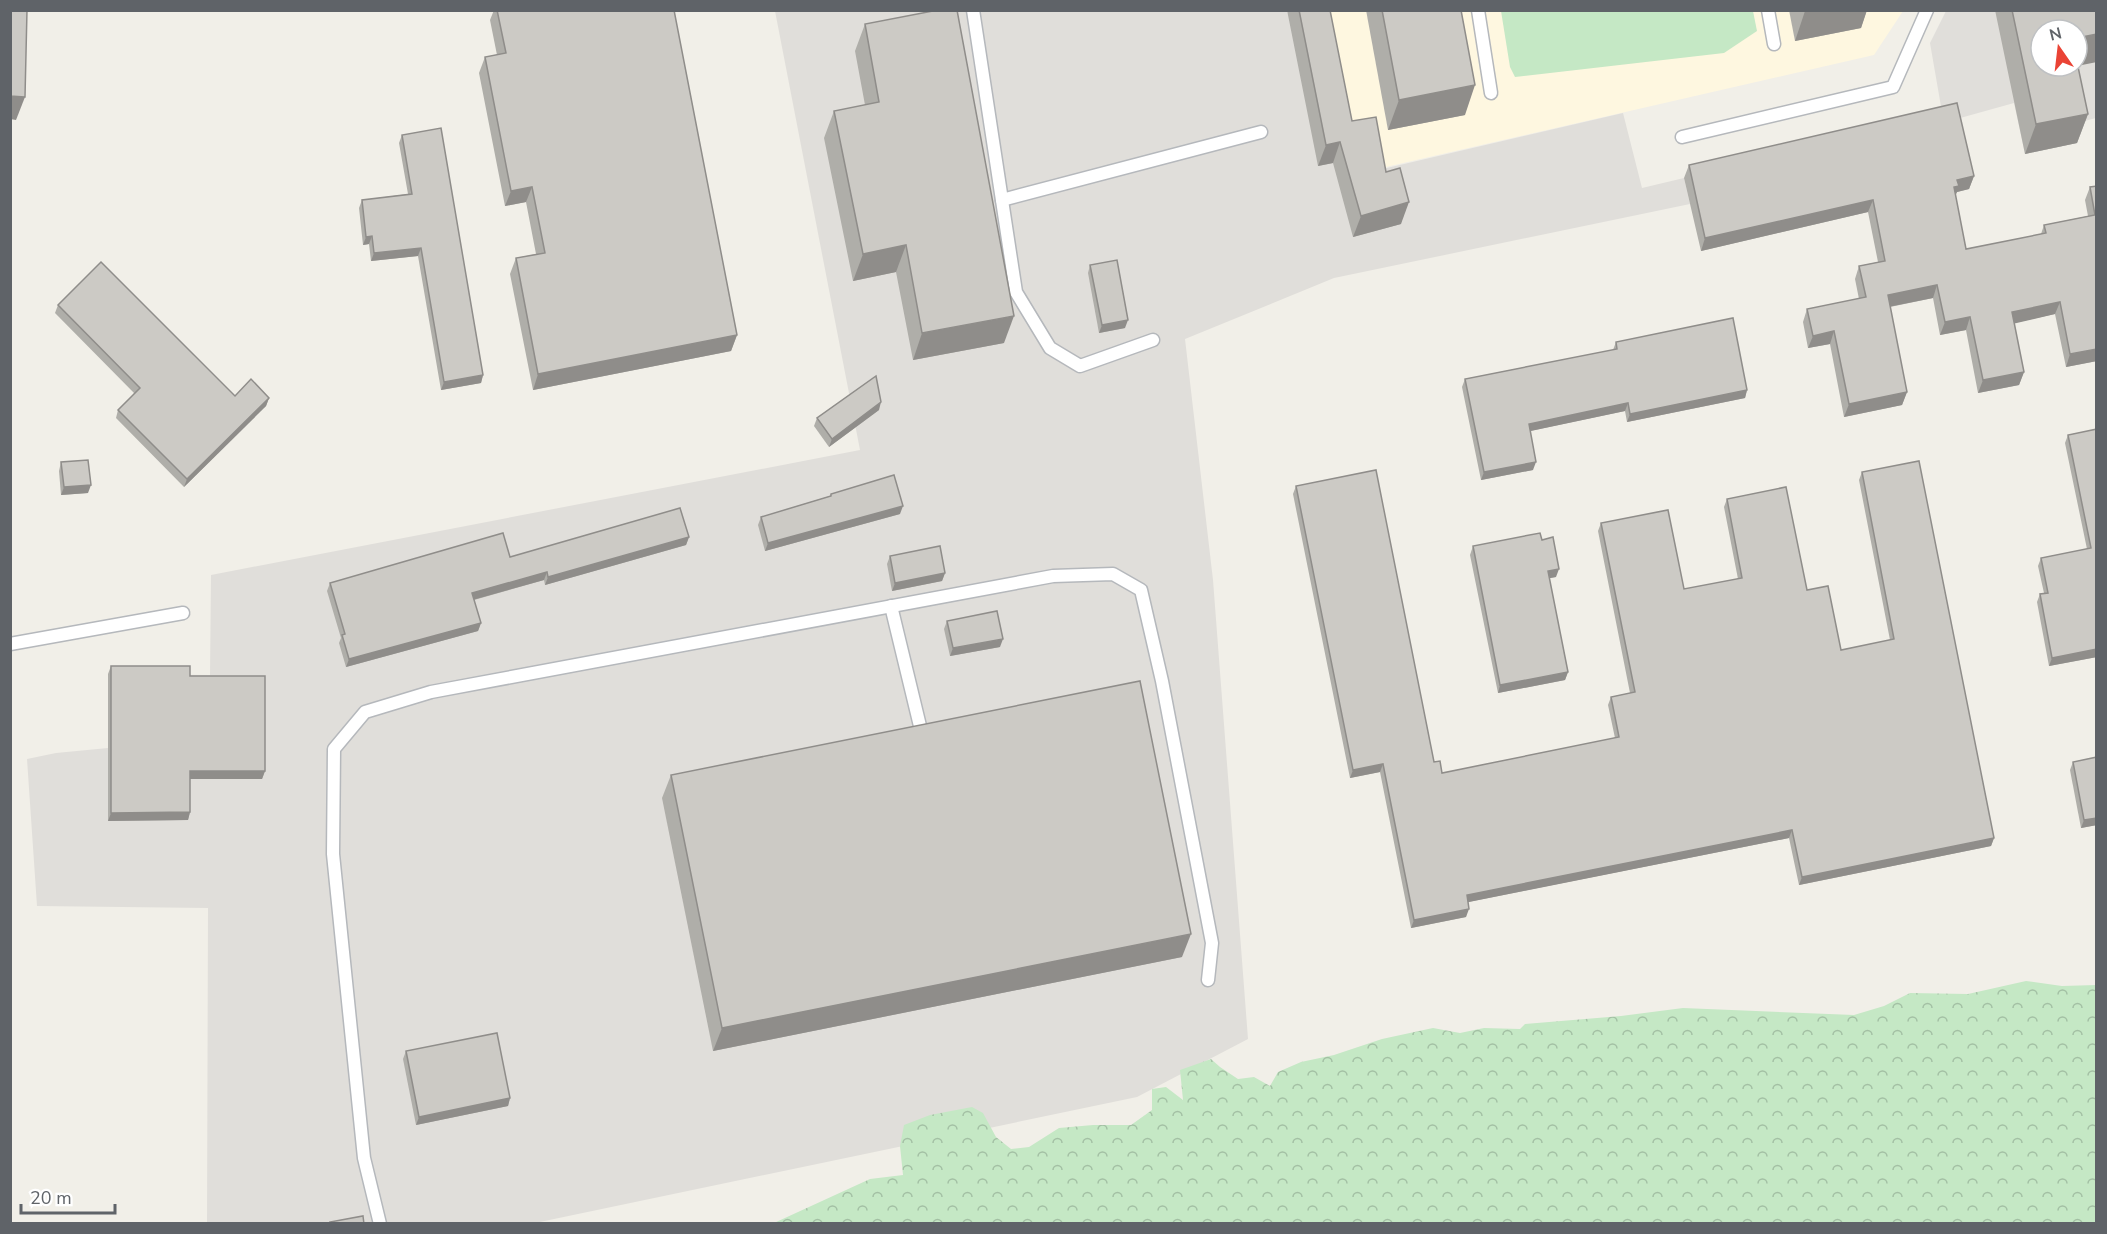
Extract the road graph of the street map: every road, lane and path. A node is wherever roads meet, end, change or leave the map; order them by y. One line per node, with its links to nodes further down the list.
1 (973, 10): 9 (lane)
2 (1478, 10): 6 (lane)
3 (1768, 10): 5 (lane)
4 (1927, 10): 8 (lane)
5 (1774, 44)
6 (1491, 93)
7 (1261, 132): 9 (lane)
8 (1682, 137)
9 (1002, 200): 10 (lane)
10 (1153, 340)
11 (891, 606): 14 (lane); 15 (lane); 16 (lane)
12 (183, 613): 13 (lane)
13 (10, 644)
14 (920, 726)
15 (1208, 980)
16 (380, 1224)

